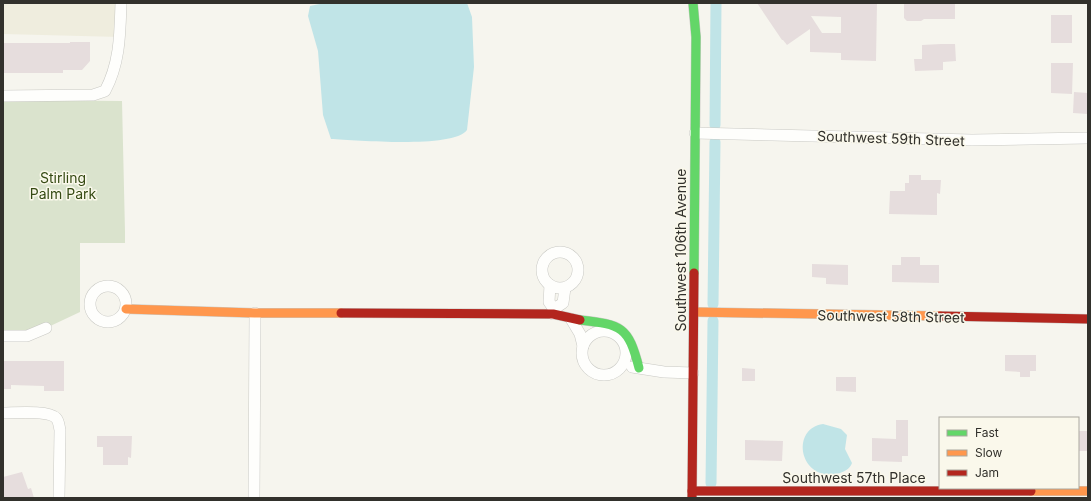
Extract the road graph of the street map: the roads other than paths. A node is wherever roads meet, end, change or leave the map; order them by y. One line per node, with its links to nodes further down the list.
1 (121, 3): 3 (street)
2 (693, 3): 4 (street, Southwest 106th Avenue)
3 (3, 96)
4 (695, 133): 5 (street, Southwest 59th Street); 10 (street, Southwest 106th Avenue)
5 (1088, 138)
6 (550, 285): 7 (street); 7 (street); 9 (street)
7 (565, 288): 9 (street)
8 (126, 309): 11 (street)
9 (554, 311): 11 (street); 12 (street)
10 (694, 312): 13 (street, Southwest 58th Street); 21 (street, Southwest 106th Avenue)
11 (255, 313): 26 (street)
12 (571, 319): 15 (street); 17 (street); 19 (street)
13 (1088, 319)
14 (46, 328): 16 (street)
15 (592, 334): 17 (street); 18 (street)
16 (3, 336)
17 (583, 346): 20 (street)
18 (626, 356): 19 (street); 20 (street)
19 (639, 368): 20 (street); 21 (street)
20 (619, 369)
21 (693, 373): 24 (street, Southwest 106th Avenue)
22 (3, 413): 25 (street)
23 (1088, 491): 24 (street, Southwest 57th Place)
24 (692, 495)
25 (59, 498)
26 (254, 498)

